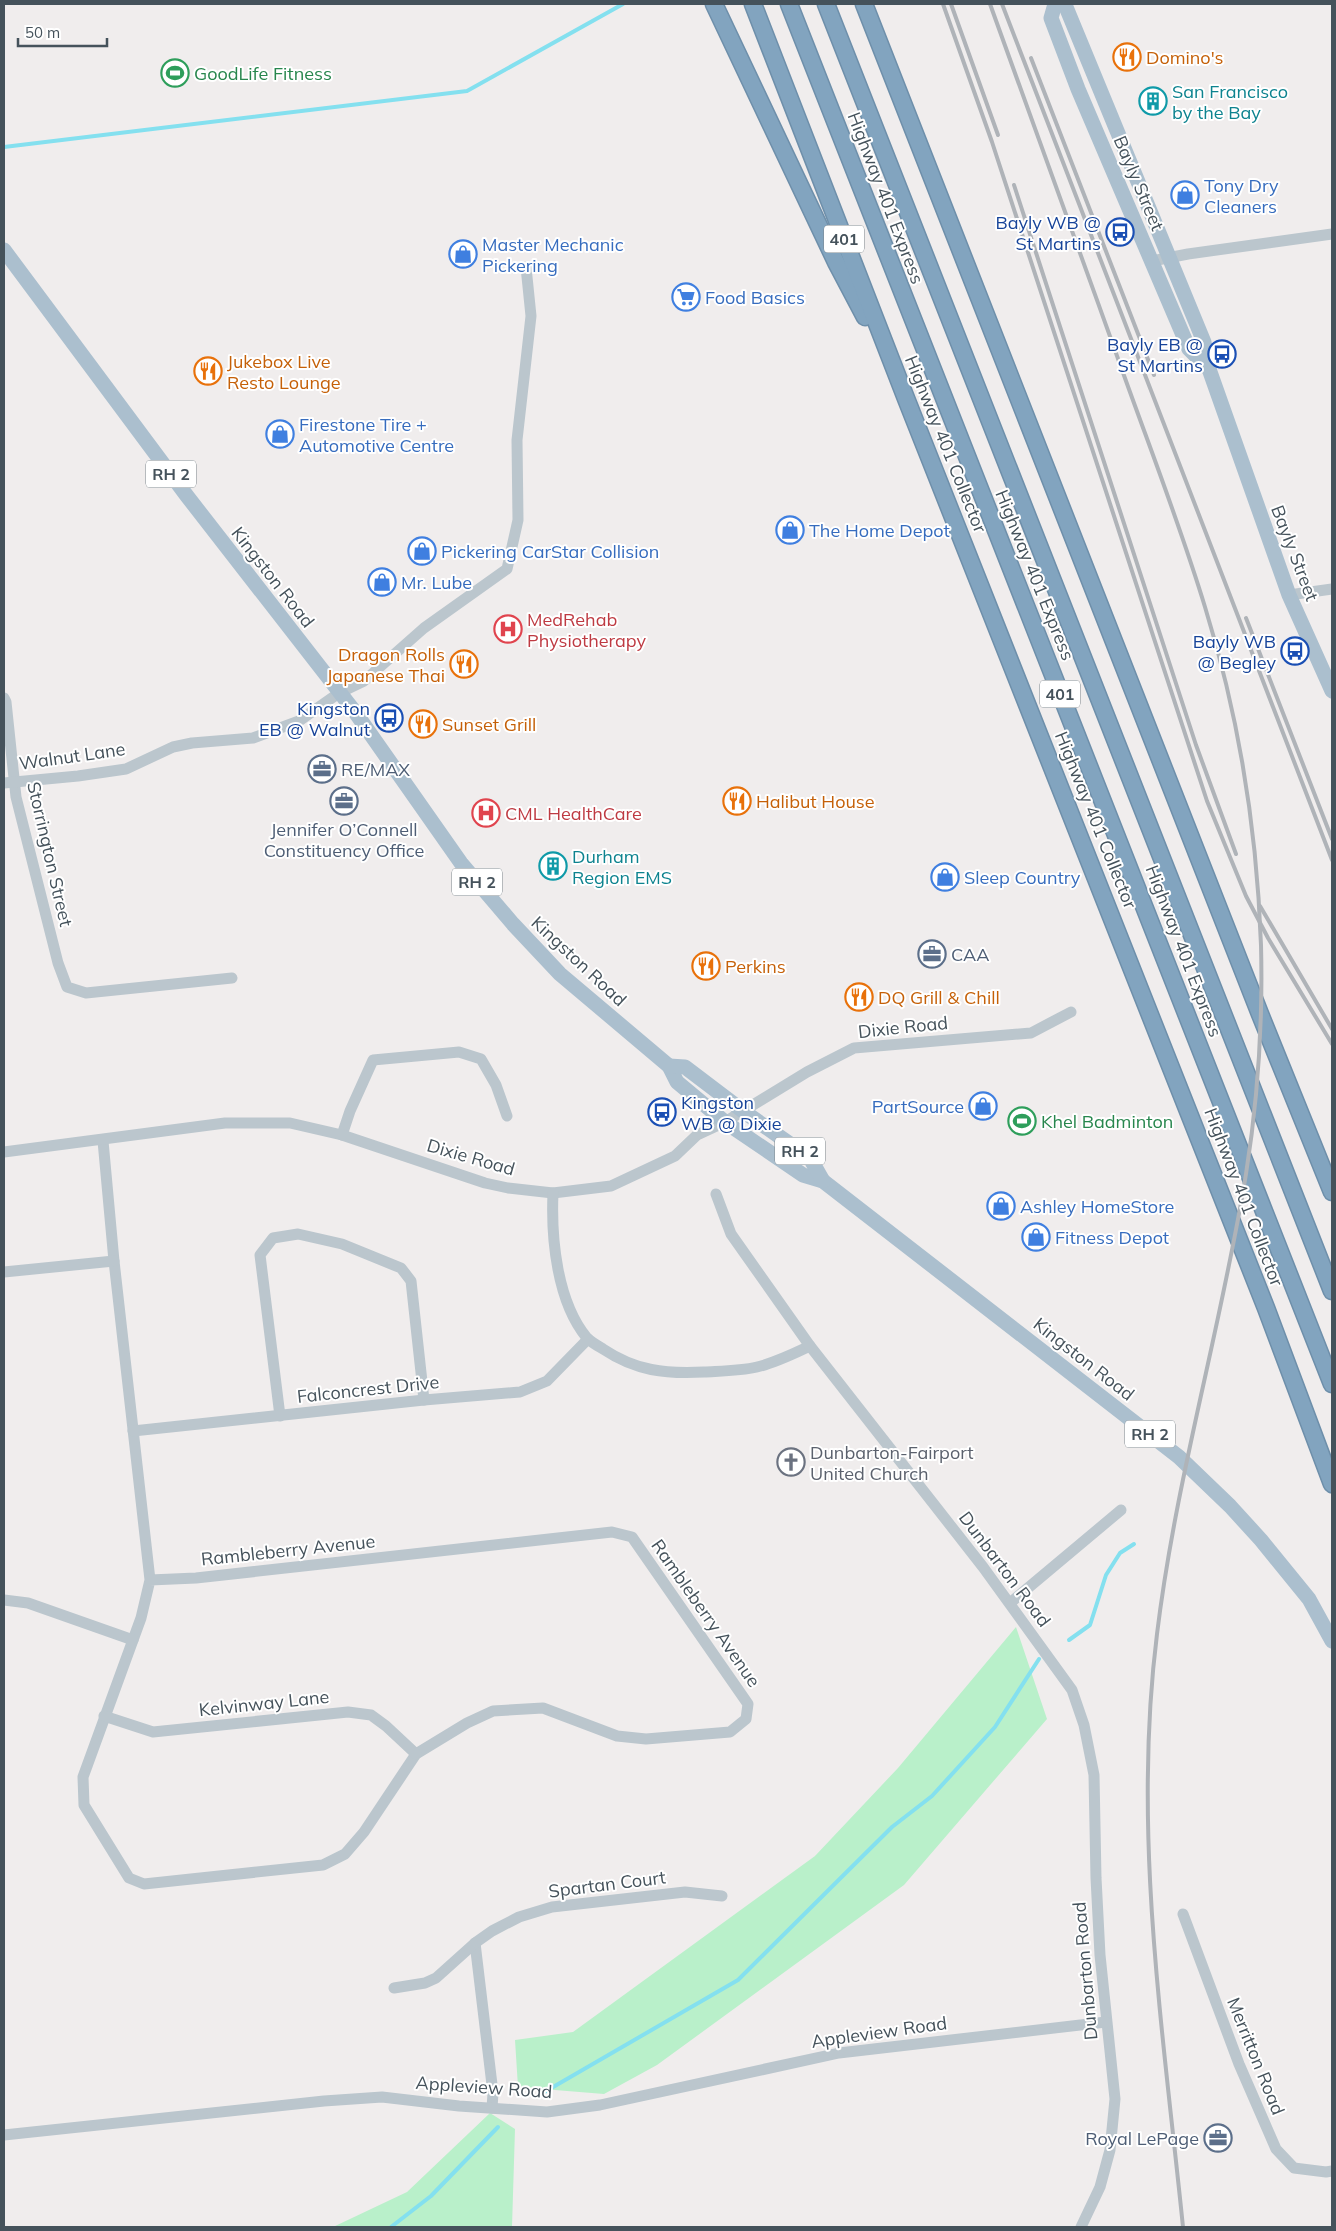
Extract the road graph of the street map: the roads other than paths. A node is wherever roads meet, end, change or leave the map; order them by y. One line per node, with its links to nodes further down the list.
1 (714, 4): 14 (highway)
2 (753, 4): 14 (highway, Highway 401 Collector / 401)
3 (789, 4): 39 (highway, Highway 401 Express / 401)
4 (826, 4): 36 (highway, Highway 401 Express / 401)
5 (864, 4): 31 (highway)
6 (1054, 4): 11 (main road, Bayly Street)
7 (1062, 4): 10 (main road, Bayly Street)
8 (1332, 234): 10 (street)
9 (4, 250): 18 (main road, Kingston Road / RH 2)
10 (1169, 258): 11 (street); 13 (main road, Bayly Street)
11 (1152, 261): 13 (main road, Bayly Street)
12 (526, 267): 18 (street, Walnut Lane)
13 (1209, 369): 16 (main road, Bayly Street)
14 (907, 401): 43 (highway, Highway 401 Collector / 401)
15 (1332, 589): 16 (street)
16 (1289, 594): 17 (main road, Bayly Street)
17 (1332, 691)
18 (339, 693): 20 (street, Walnut Lane); 23 (main road, Kingston Road / RH 2)
19 (4, 698): 20 (street, Storrington Street)
20 (9, 782): 21 (street, Storrington Street)
21 (232, 978)
22 (1070, 1012): 24 (street, Dixie Road)
23 (670, 1066): 24 (main road, Kingston Road / RH 2); 26 (main road, Kingston Road / RH 2)
24 (743, 1111): 26 (street, Dixie Road); 30 (main road, Kingston Road / RH 2)
25 (506, 1116): 27 (street)
26 (725, 1122): 30 (main road, Kingston Road / RH 2); 32 (street, Dixie Road)
27 (342, 1135): 28 (street, Dixie Road); 32 (street, Dixie Road)
28 (102, 1141): 29 (street, Dixie Road); 34 (street, Rambleberry Avenue)
29 (4, 1152)
30 (823, 1181): 49 (main road, Kingston Road / RH 2)
31 (1332, 1192)
32 (553, 1193): 37 (street)
33 (716, 1194): 38 (street, Dunbarton Road)
34 (114, 1261): 35 (street); 42 (street, Rambleberry Avenue)
35 (4, 1272)
36 (1332, 1291)
37 (588, 1339): 38 (street); 40 (street, Falconcrest Drive)
38 (810, 1346): 47 (street, Dunbarton Road)
39 (1332, 1384)
40 (424, 1400): 41 (street, Falconcrest Drive); 41 (street)
41 (280, 1416): 42 (street, Falconcrest Drive)
42 (133, 1431): 45 (street, Rambleberry Avenue)
43 (1332, 1484)
44 (1121, 1510): 47 (street)
45 (150, 1580): 48 (street, Rambleberry Avenue); 51 (street, Rambleberry Avenue)
46 (4, 1600): 48 (street)
47 (1010, 1604): 56 (street, Dunbarton Road)
48 (133, 1640): 50 (street, Rambleberry Avenue)
49 (1332, 1641)
50 (104, 1716): 51 (street, Kelvinway Lane); 51 (street, Rambleberry Avenue)
51 (416, 1754)
52 (722, 1896): 54 (street, Spartan Court)
53 (1183, 1914): 59 (street, Merritton Road)
54 (475, 1943): 55 (street, Spartan Court); 57 (street)
55 (394, 1988)
56 (1106, 2022): 57 (street, Appleview Road); 60 (street, Dunbarton Road)
57 (492, 2108): 58 (street, Appleview Road)
58 (4, 2135)
59 (1332, 2171)
60 (1081, 2227)

